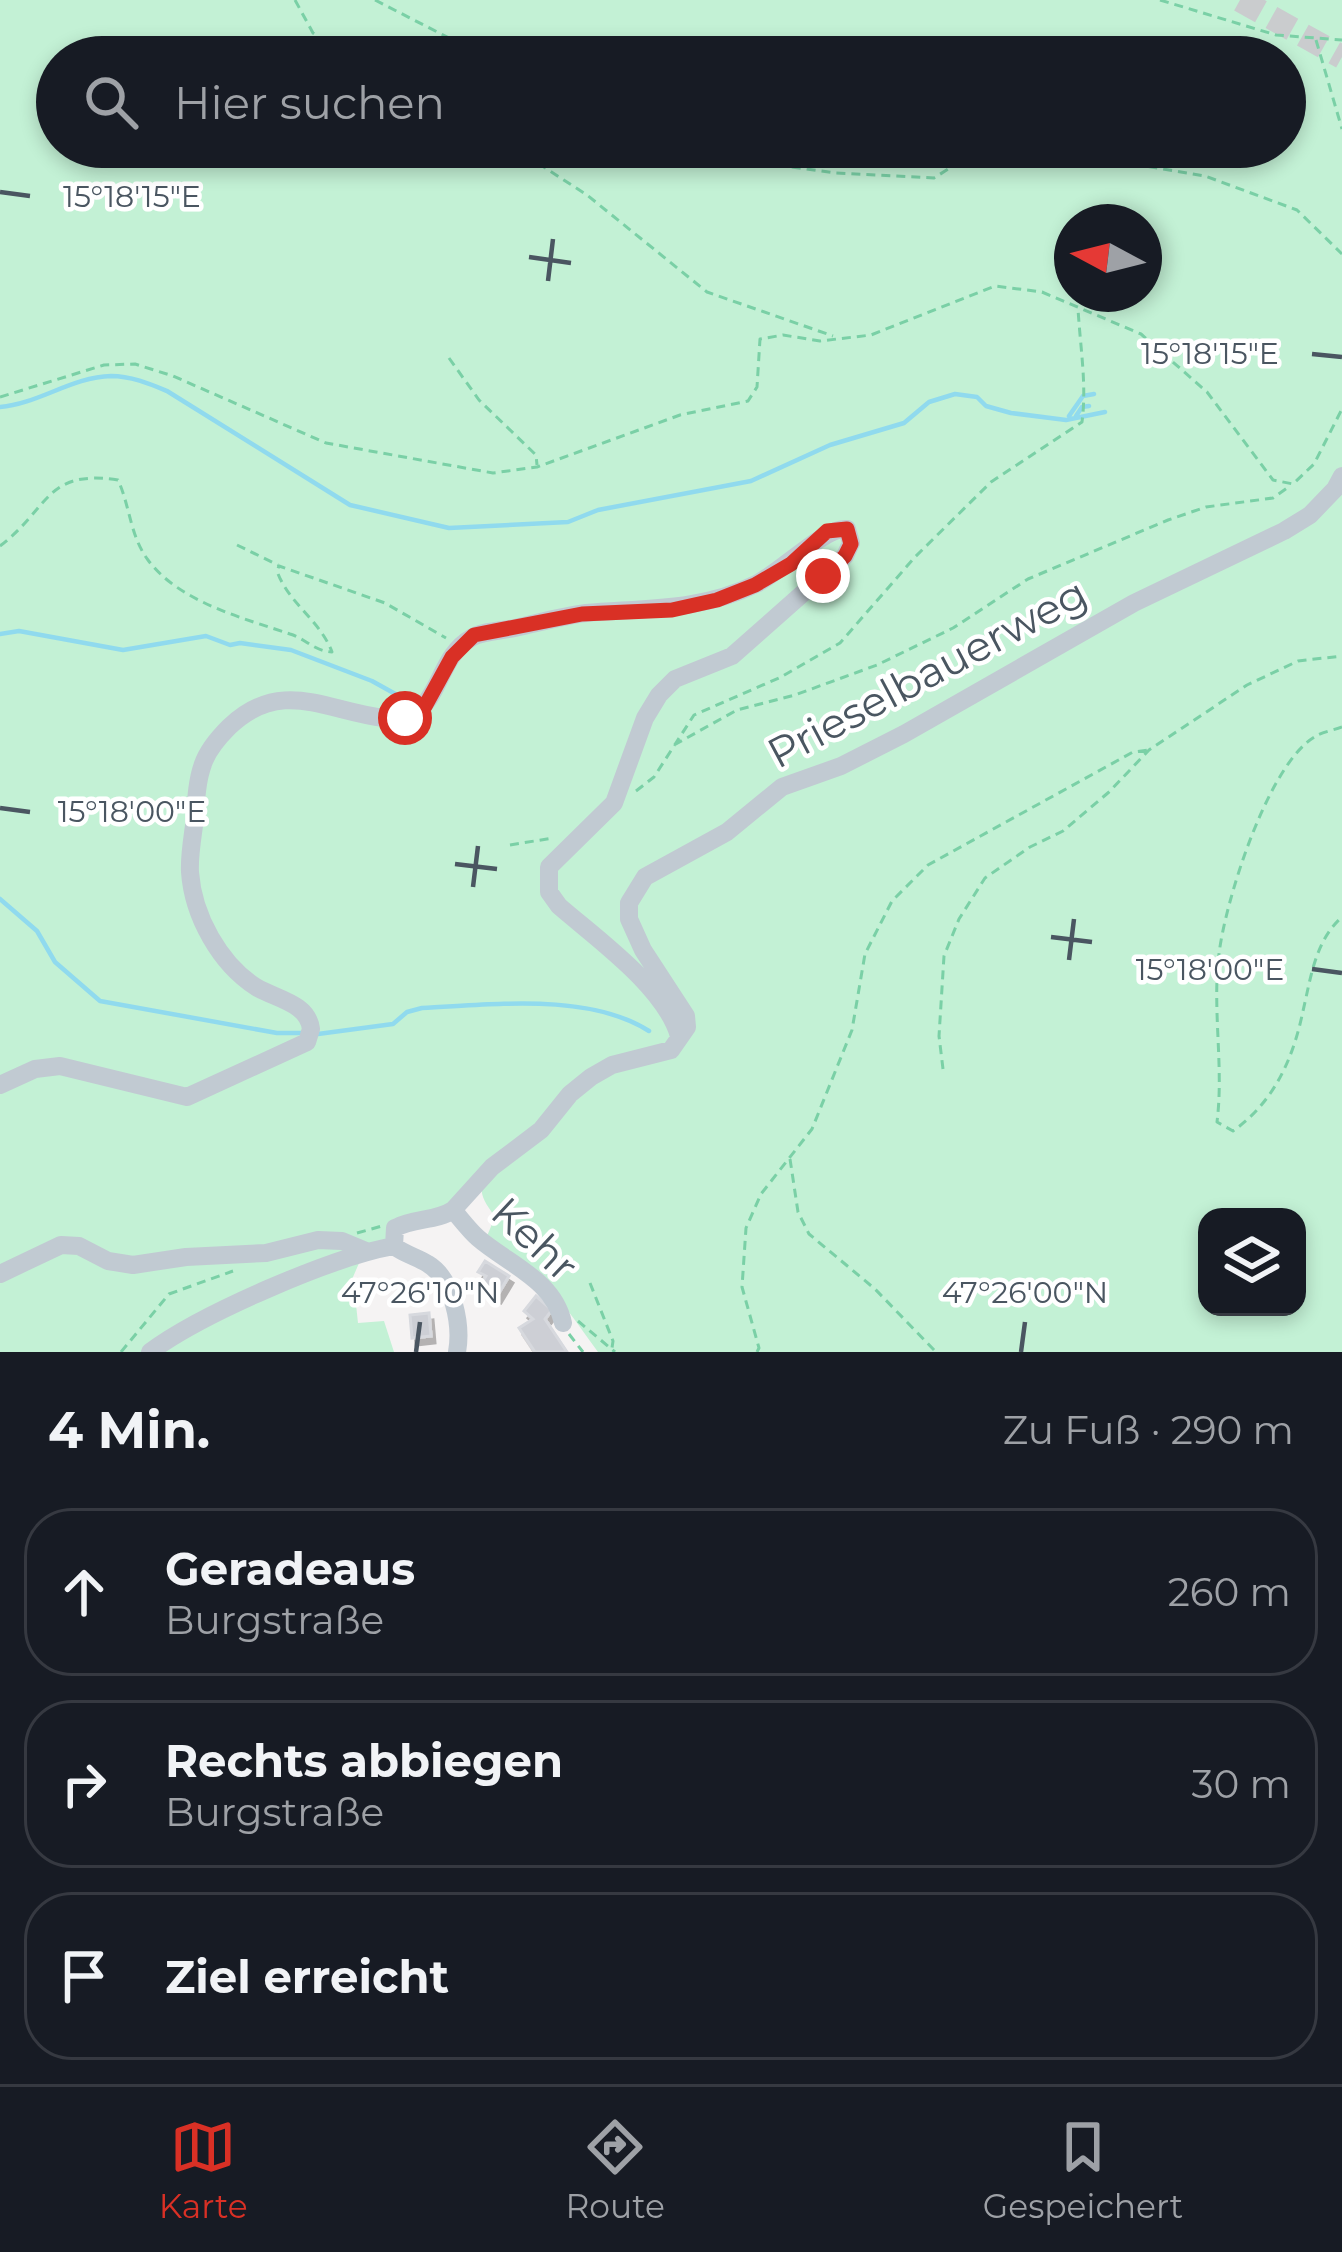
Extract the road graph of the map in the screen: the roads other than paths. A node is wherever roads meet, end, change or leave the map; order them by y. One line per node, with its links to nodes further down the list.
1 (1342, 476): 2 (street, Prieselbauerweg)
2 (679, 1036): 3 (street); 4 (street)
3 (0, 1085)
4 (453, 1210): 5 (street); 8 (street, Kehr)
5 (395, 1237): 6 (street); 10 (street)
6 (366, 1251): 7 (street); 9 (street)
7 (0, 1274)
8 (561, 1313)
9 (150, 1352)
10 (458, 1352)

